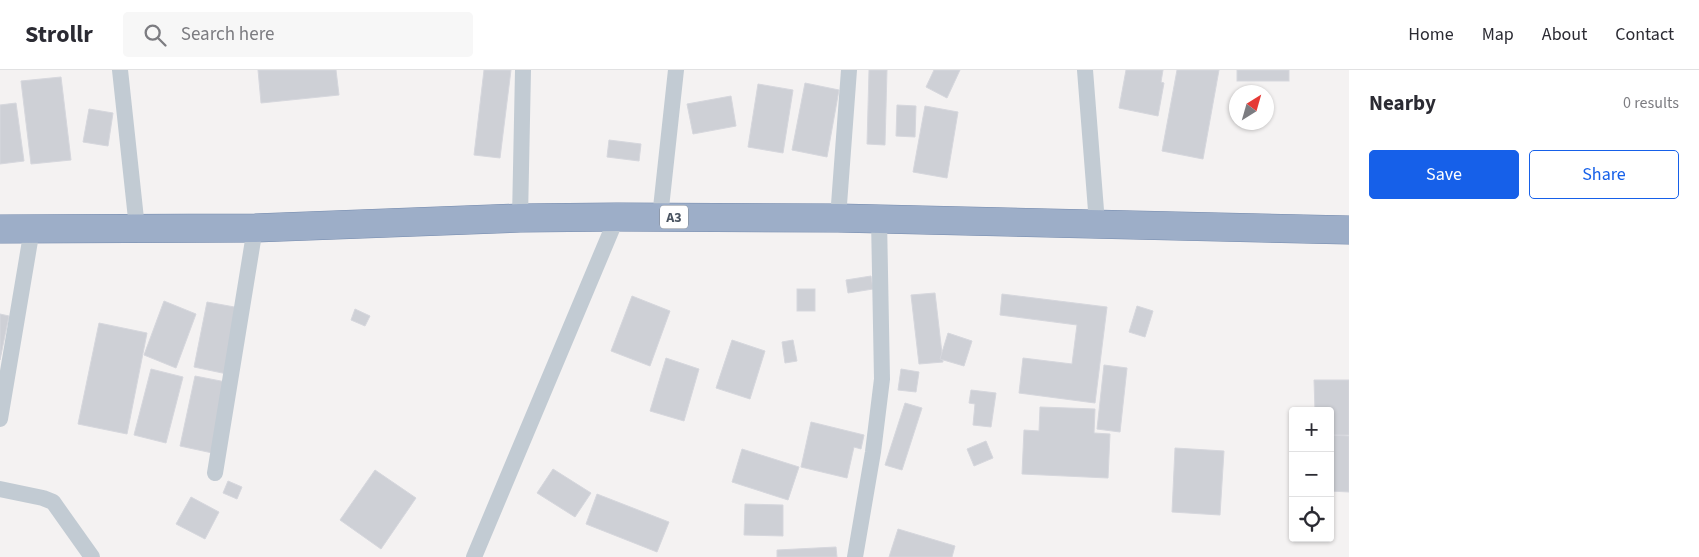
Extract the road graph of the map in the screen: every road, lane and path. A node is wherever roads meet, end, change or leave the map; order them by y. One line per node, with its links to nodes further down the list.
1 (120, 70): 12 (street)
2 (523, 70): 8 (street)
3 (676, 70): 7 (street)
4 (849, 70): 9 (street)
5 (1085, 70): 11 (street)
6 (617, 217): 7 (highway, A3); 8 (highway, A3); 21 (street)
7 (660, 217): 9 (highway, A3)
8 (520, 218): 13 (highway, A3)
9 (838, 218): 10 (highway, A3)
10 (879, 219): 11 (highway, A3); 22 (street)
11 (1097, 223): 16 (highway, A3)
12 (137, 228): 13 (highway, A3); 15 (highway, A3)
13 (255, 228): 18 (street)
14 (0, 229): 15 (highway, A3)
15 (32, 229): 17 (street)
16 (1349, 230)
17 (0, 419)
18 (215, 473)
19 (0, 489): 20 (street)
20 (92, 557)
21 (474, 557)
22 (855, 557)

